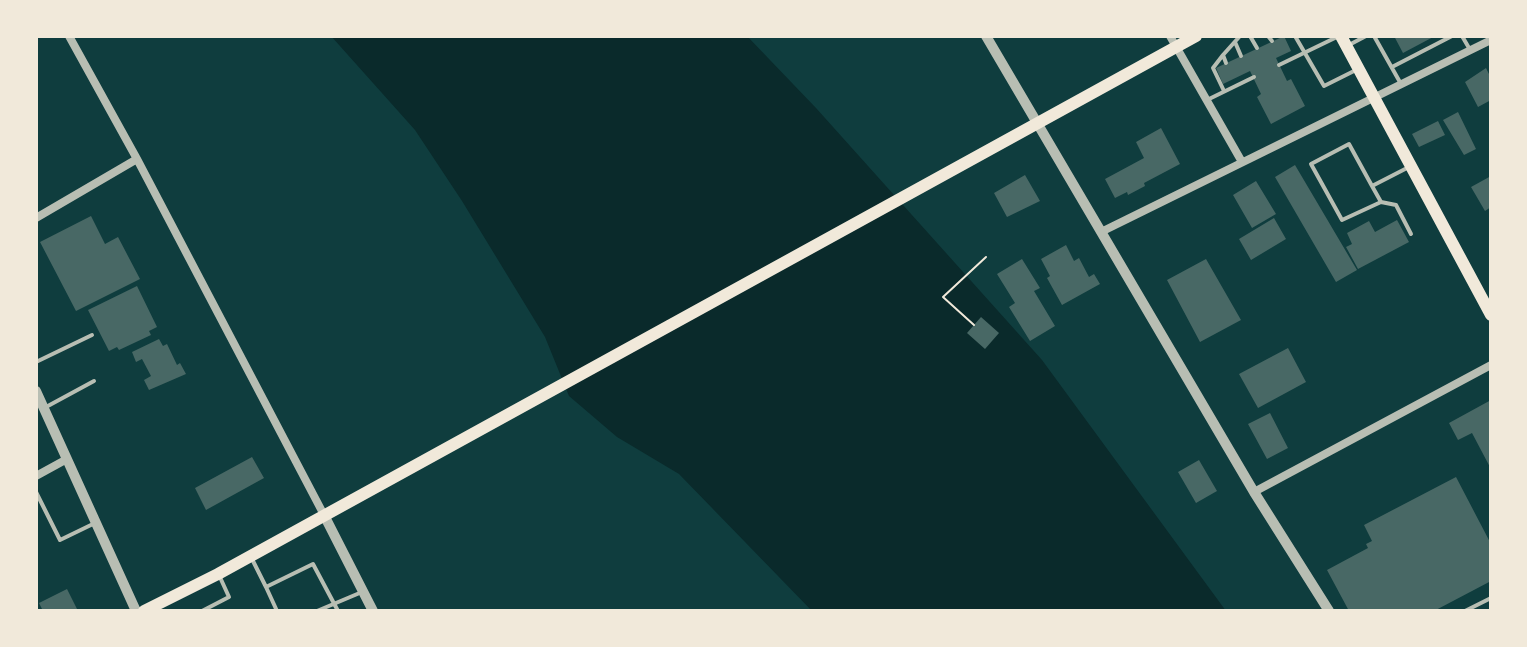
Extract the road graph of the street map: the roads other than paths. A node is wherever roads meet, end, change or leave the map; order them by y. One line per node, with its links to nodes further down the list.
1 (69, 36): 32 (street)
2 (986, 36): 31 (street)
3 (1196, 36): 13 (main road)
4 (1240, 36): 14 (lane)
5 (1250, 36): 15 (lane)
6 (1295, 36): 17 (lane)
7 (1366, 36): 11 (lane)
8 (1374, 36): 22 (lane)
9 (1452, 36): 22 (lane)
10 (1462, 36): 16 (lane)
11 (1342, 40): 17 (lane); 23 (main road)
12 (1486, 40): 16 (street)
13 (1173, 41): 30 (street); 31 (main road)
14 (1235, 42): 18 (lane); 19 (lane)
15 (1257, 48)
16 (1470, 50): 26 (street)
17 (1306, 52): 20 (lane); 23 (lane)
18 (1223, 55): 21 (lane); 28 (lane)
19 (1241, 56)
20 (1280, 56)
21 (1226, 63)
22 (1392, 67): 26 (lane)
23 (1358, 69): 29 (main road)
24 (1248, 72): 27 (lane)
25 (1234, 79): 27 (lane)
26 (1401, 84): 29 (street)
27 (1236, 85): 28 (lane)
28 (1224, 91): 30 (lane)
29 (1373, 98): 33 (street); 34 (main road)
30 (1207, 100): 33 (street)
31 (1036, 123): 38 (street); 51 (main road)
32 (137, 159): 37 (street); 51 (street)
33 (1242, 162): 38 (street)
34 (1411, 166): 35 (lane); 40 (main road)
35 (1372, 186): 36 (lane); 36 (lane)
36 (1381, 202): 39 (lane)
37 (36, 218)
38 (1103, 231): 50 (street)
39 (1411, 234)
40 (1491, 315)
41 (92, 335): 42 (lane)
42 (36, 362)
43 (1491, 365): 50 (street)
44 (94, 381): 46 (lane)
45 (36, 391): 46 (street)
46 (44, 408): 47 (street)
47 (67, 459): 48 (street); 52 (street)
48 (36, 476)
49 (36, 492): 52 (lane)
50 (1254, 492): 69 (street)
51 (324, 515): 53 (main road); 56 (street)
52 (96, 523): 62 (street)
53 (250, 555): 54 (main road); 55 (lane)
54 (218, 574): 57 (lane); 63 (main road)
55 (266, 587): 60 (lane); 65 (lane)
56 (363, 591): 60 (lane); 68 (street)
57 (229, 597): 58 (lane); 61 (lane)
58 (236, 598)
59 (1491, 598): 70 (lane)
60 (334, 604): 66 (lane); 67 (lane)
61 (214, 608): 64 (lane)
62 (136, 611)
63 (144, 611)
64 (202, 611)
65 (277, 611)
66 (317, 611)
67 (338, 611)
68 (373, 611)
69 (1329, 611)
70 (1465, 611)

